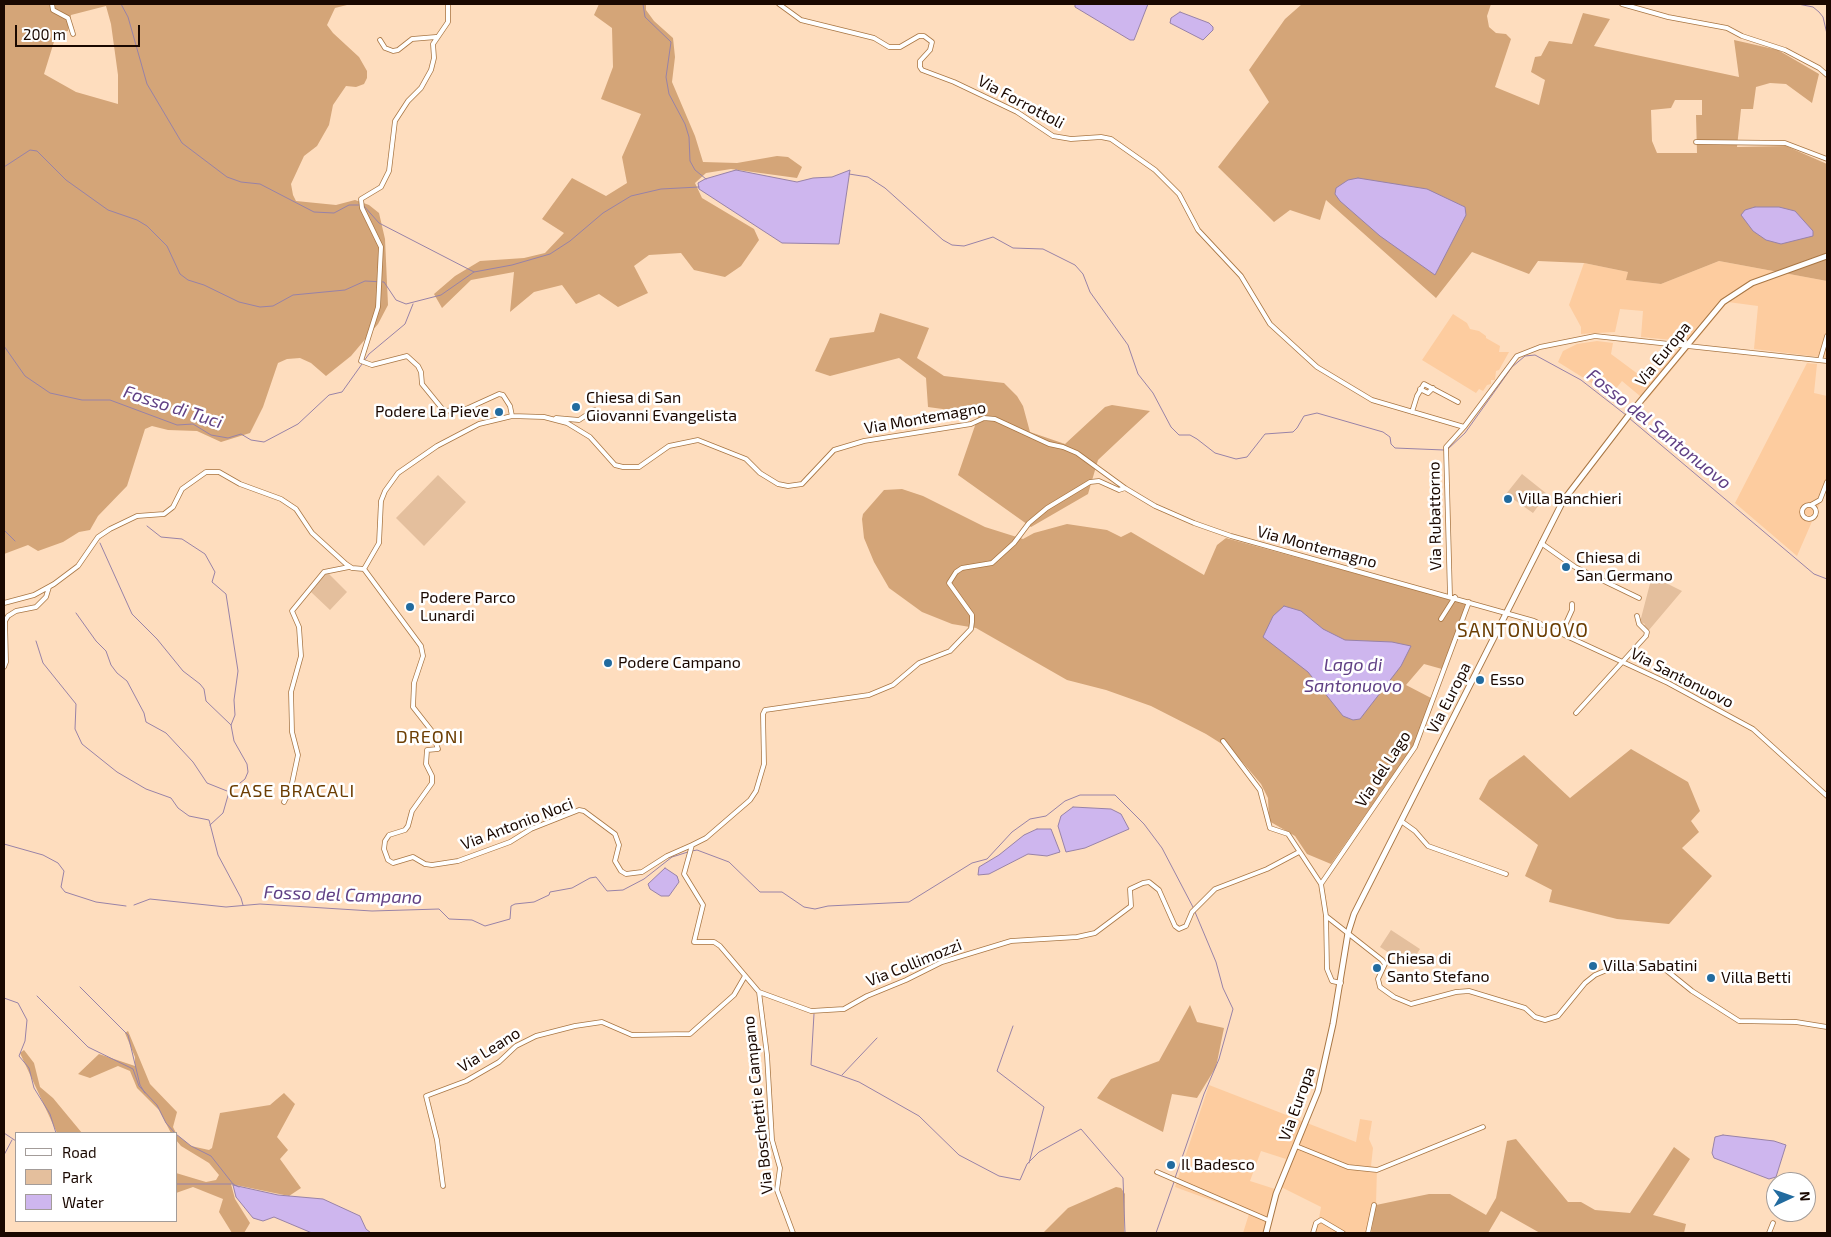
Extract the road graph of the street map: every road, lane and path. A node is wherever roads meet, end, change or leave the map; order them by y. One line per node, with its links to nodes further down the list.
1 (52, 4): 5 (street)
2 (448, 4): 6 (street)
3 (779, 4): 20 (street, Via Forrottoli)
4 (1622, 4): 8 (street)
5 (73, 34)
6 (436, 38): 7 (street); 21 (street)
7 (380, 40)
8 (1827, 75)
9 (1696, 142): 10 (street)
10 (1827, 159)
11 (1827, 256): 13 (main road, Via Europa)
12 (1827, 336): 14 (street)
13 (1685, 345): 14 (street, Via Rubattorno); 23 (street, Via Rubattorno); 27 (main road, Via Europa)
14 (1820, 360): 15 (street, Via Rubattorno)
15 (1827, 361)
16 (1433, 388): 17 (street); 17 (street); 18 (street)
17 (1420, 389): 20 (street)
18 (1458, 402)
19 (594, 410): 22 (street)
20 (1412, 412): 23 (street, Via Forrottoli)
21 (512, 416): 22 (street, Via Montemagno); 29 (street, Via Montemagno)
22 (544, 417): 25 (street, Via Montemagno)
23 (1464, 427): 31 (street, Via Rubattorno)
24 (1827, 482): 26 (street)
25 (1125, 488): 31 (street, Via Montemagno); 47 (street)
26 (1811, 505)
27 (1541, 543): 32 (street); 36 (main road, Via Europa)
28 (350, 567): 29 (street); 30 (street); 45 (street)
29 (364, 570): 47 (street, Via Antonio Noci)
30 (49, 587): 34 (street); 41 (street)
31 (1452, 597): 33 (street, Via Montemagno); 38 (street)
32 (1639, 598)
33 (1469, 602): 36 (street, Via Montemagno); 50 (street, Via del Lago)
34 (4, 603)
35 (1572, 604): 39 (street)
36 (1506, 612): 39 (street, Via Santonuovo); 46 (main road, Via Europa)
37 (1637, 616): 40 (street)
38 (1441, 619)
39 (1561, 634): 40 (street, Via Santonuovo)
40 (1623, 662): 42 (street); 44 (street, Via Santonuovo)
41 (4, 667)
42 (1576, 713)
43 (1223, 741): 48 (street)
44 (1827, 796)
45 (284, 802)
46 (1401, 821): 49 (street); 52 (main road, Via Europa)
47 (692, 845): 53 (street, Via Boschetti e Campano)
48 (1299, 852): 50 (street); 55 (street, Via Collimozzi)
49 (1506, 874)
50 (1321, 884): 51 (street)
51 (1326, 916): 52 (street); 54 (street)
52 (1348, 933): 54 (main road, Via Europa); 56 (street)
53 (745, 976): 55 (street, Via Boschetti e Campano); 60 (street, Via Leano)
54 (1341, 983): 58 (main road, Via Europa)
55 (759, 992): 64 (street, Via Boschetti e Campano)
56 (1827, 1027)
57 (1483, 1127): 58 (street)
58 (1296, 1146): 62 (main road, Via Europa)
59 (1157, 1172): 62 (street)
60 (443, 1186)
61 (1374, 1205): 68 (street)
62 (1268, 1220): 65 (main road, Via Europa)
63 (1772, 1223): 69 (street)
64 (793, 1233)
65 (1266, 1233)
66 (1313, 1233): 67 (street)
67 (1344, 1233)
68 (1368, 1233)
69 (1769, 1233)

